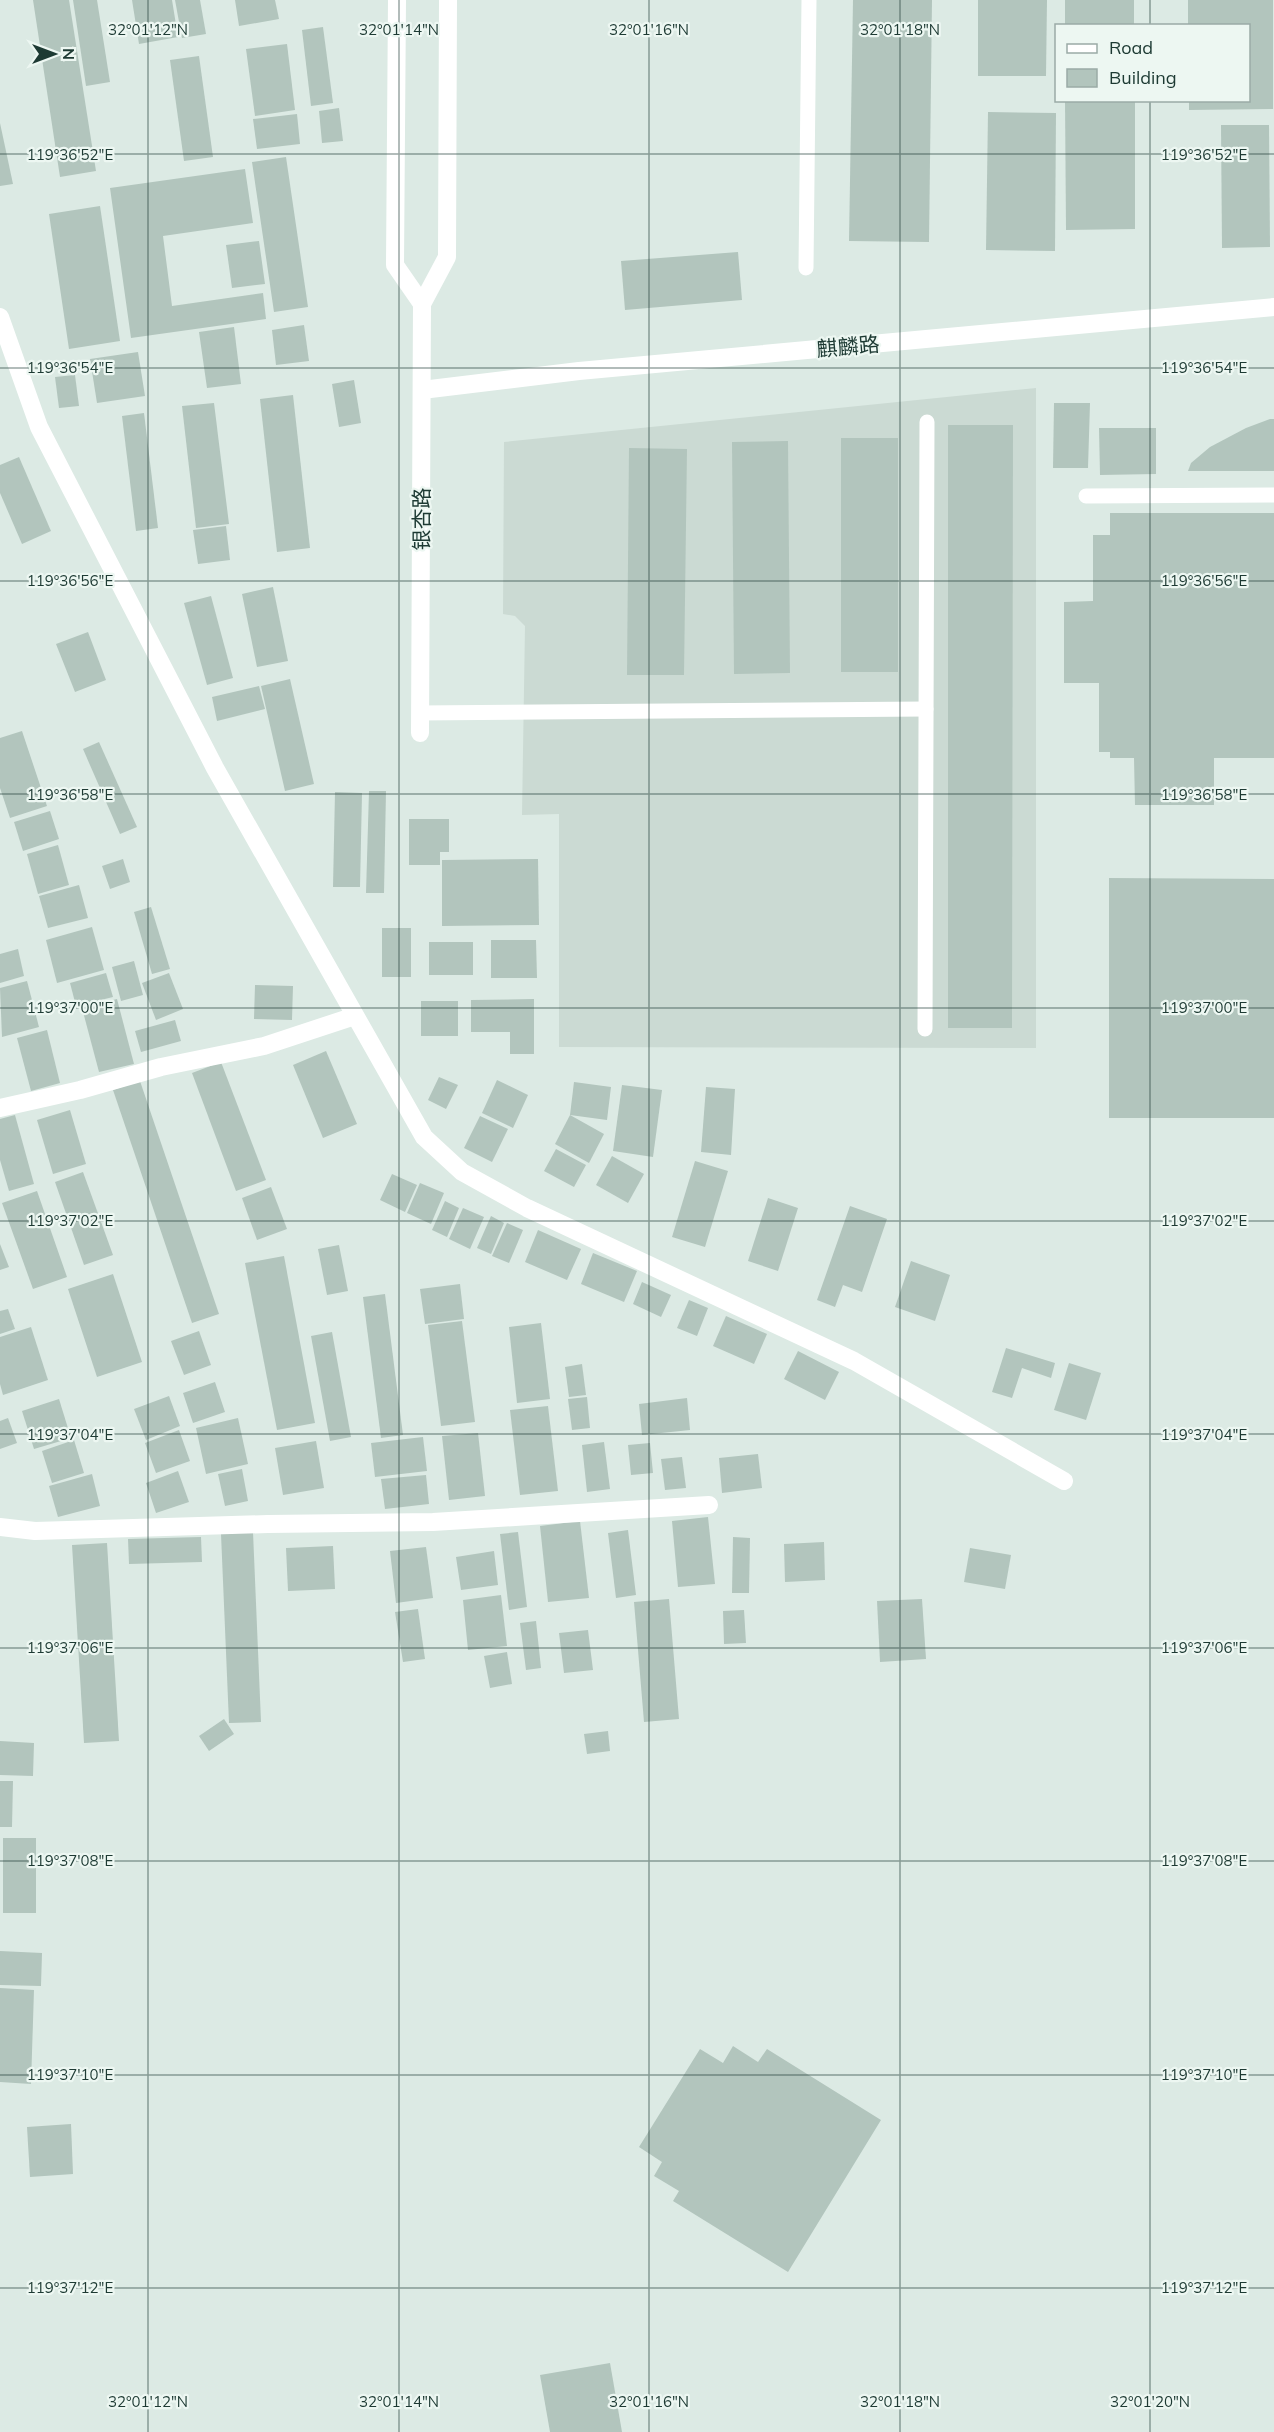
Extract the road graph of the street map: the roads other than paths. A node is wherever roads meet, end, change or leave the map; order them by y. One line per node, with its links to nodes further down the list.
1 (397, 0): 5 (street)
2 (448, 0): 5 (street, 银杏路)
3 (809, 0): 4 (lane)
4 (806, 268)
5 (422, 304): 8 (street, 银杏路)
6 (1274, 307): 8 (street, 麒麟路)
7 (0, 317): 15 (street)
8 (422, 390): 13 (street, 银杏路)
9 (927, 422): 12 (lane)
10 (1274, 495): 11 (lane)
11 (1086, 496)
12 (926, 709): 13 (lane); 16 (lane)
13 (420, 713): 14 (street, 银杏路)
14 (420, 733)
15 (355, 1016): 17 (street); 18 (street)
16 (925, 1029)
17 (0, 1108)
18 (1064, 1481)
19 (709, 1505): 20 (street)
20 (0, 1527)

